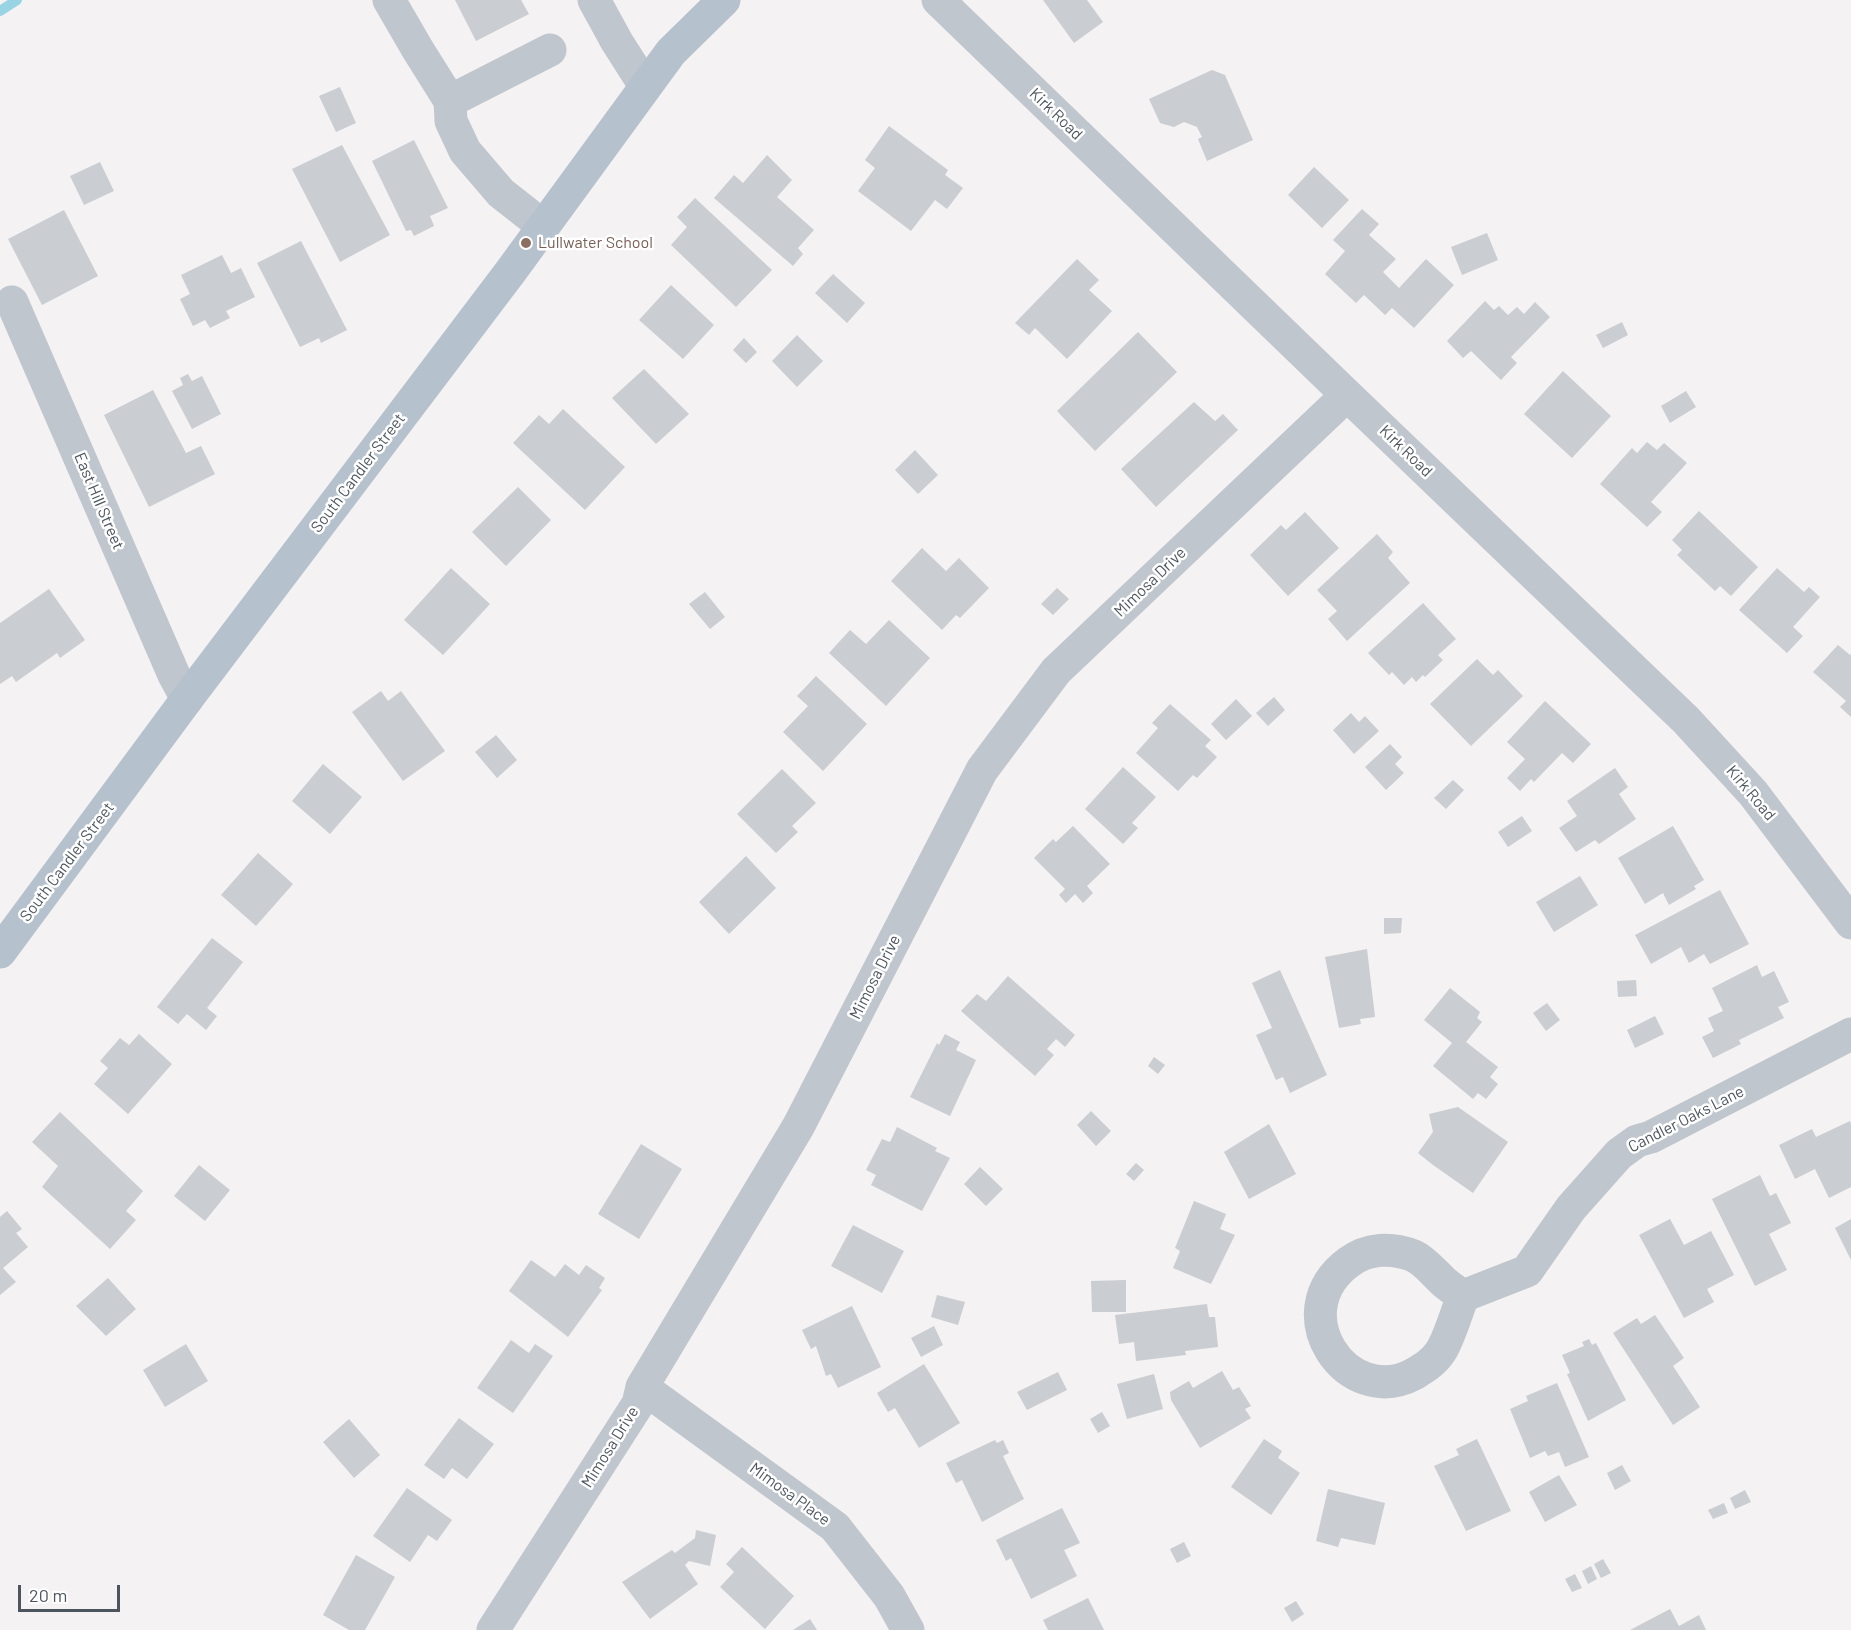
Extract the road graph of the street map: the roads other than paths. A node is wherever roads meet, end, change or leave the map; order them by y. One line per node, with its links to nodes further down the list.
1 (389, 0): 7 (street)
2 (594, 0): 6 (street)
3 (723, 0): 6 (main road, South Candler Street)
4 (938, 0): 10 (street, Kirk Road)
5 (550, 50): 7 (street)
6 (645, 86): 8 (main road, South Candler Street)
7 (450, 101): 8 (street)
8 (543, 226): 11 (main road, South Candler Street)
9 (12, 302): 11 (street, East Hill Street)
10 (1347, 395): 12 (street, Kirk Road); 16 (street, Mimosa Drive)
11 (187, 699): 13 (main road, South Candler Street)
12 (1851, 923)
13 (0, 952)
14 (1851, 1034): 15 (street, Candler Oaks Lane)
15 (1463, 1296): 15 (street)
16 (642, 1387): 17 (street, Mimosa Drive); 18 (street, Mimosa Place)
17 (493, 1630)
18 (908, 1630)

